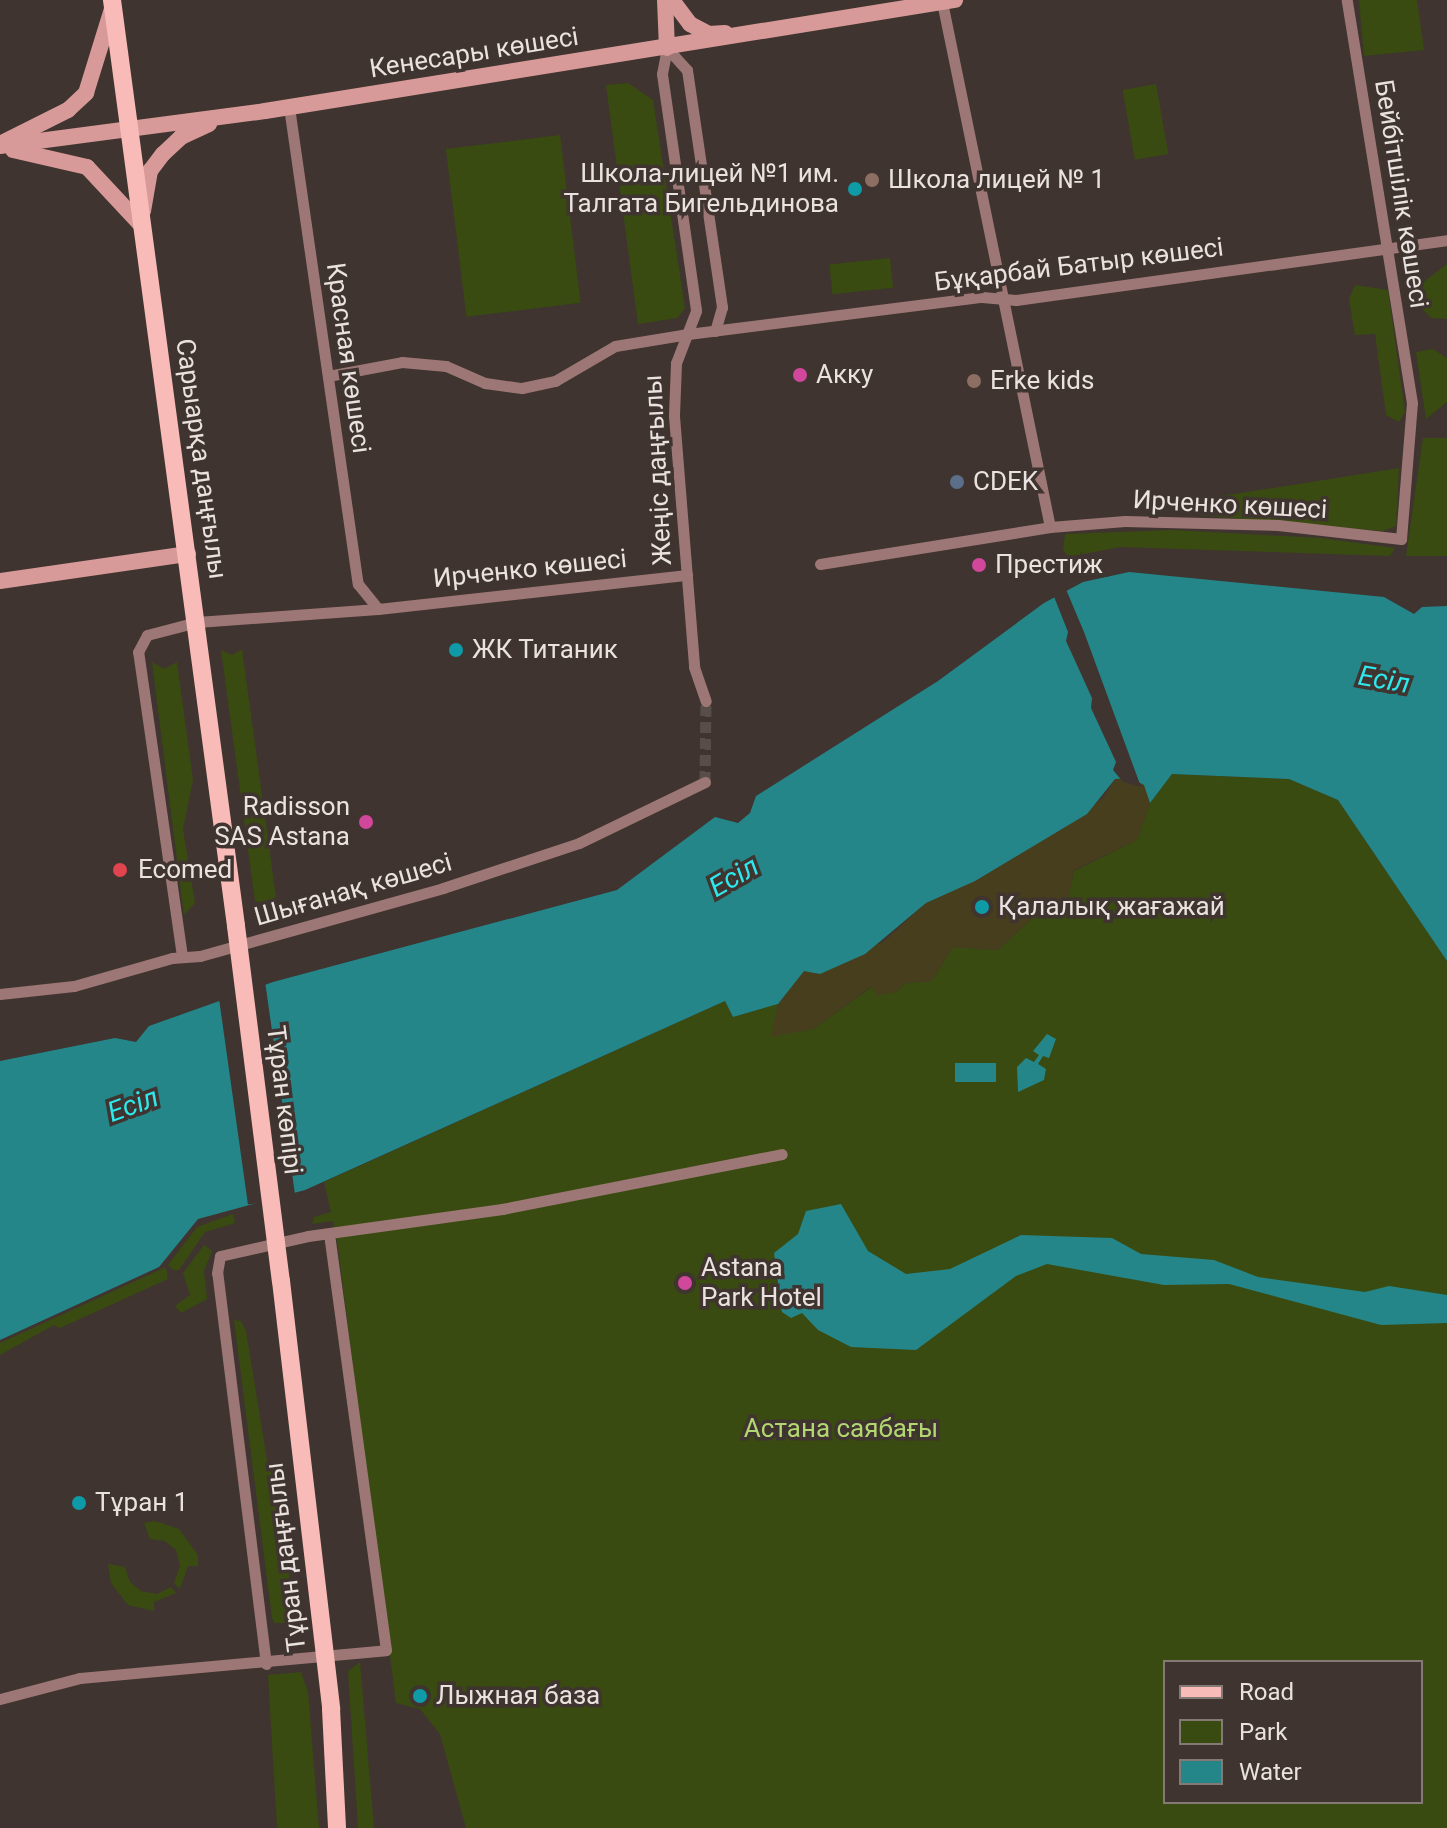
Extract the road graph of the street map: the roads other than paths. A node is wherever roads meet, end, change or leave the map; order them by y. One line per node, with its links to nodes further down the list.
1 (665, 0): 7 (main road, Жеңіс даңғылы)
2 (672, 0): 6 (main road)
3 (1347, 0): 14 (street, Бейбітшілік көшесі)
4 (947, 1): 6 (main road, Кенесары көшесі); 15 (street)
5 (112, 4): 10 (main road, Сарыарқа даңғылы); 11 (main road)
6 (770, 32): 7 (main road, Кенесары көшесі)
7 (667, 48): 8 (main road, Кенесары көшесі); 16 (street); 17 (street, Жеңіс даңғылы)
8 (289, 107): 9 (main road, Кенесары көшесі); 18 (street, Красная көшесі)
9 (229, 116): 10 (main road, Кенесары көшесі); 12 (main road)
10 (128, 130): 11 (main road, Кенесары көшесі); 12 (main road, Сарыарқа даңғылы)
11 (0, 146): 12 (main road)
12 (141, 225): 21 (main road, Сарыарқа даңғылы)
13 (1447, 240): 14 (street, Бұқарбай Батыр көшесі)
14 (1388, 248): 15 (street, Бұқарбай Батыр көшесі); 20 (street, Бейбітшілік көшесі)
15 (1000, 299): 16 (street, Бұқарбай Батыр көшесі); 19 (street)
16 (715, 331): 17 (street, Бұқарбай Батыр көшесі)
17 (688, 334): 18 (street, Бұқарбай Батыр көшесі); 23 (street, Жеңіс даңғылы)
18 (328, 376): 25 (street, Красная көшесі)
19 (1050, 527): 20 (street, Ирченко көшесі); 22 (street, Ирченко көшесі)
20 (1401, 539)
21 (188, 554): 24 (main road); 26 (main road, Сарыарқа даңғылы)
22 (820, 564)
23 (687, 575): 25 (street, Ирченко көшесі); 27 (street, Жеңіс даңғылы)
24 (0, 581)
25 (378, 609): 26 (street, Ирченко көшесі)
26 (197, 622): 29 (main road, Сарыарқа даңғылы); 30 (street, Ирченко көшесі)
27 (706, 701)
28 (705, 782): 30 (street, Шығанақ көшесі)
29 (236, 926): 34 (main road, Тұран көпірі, bridge)
30 (182, 956): 31 (street, Шығанақ көшесі)
31 (0, 994)
32 (782, 1154): 33 (street)
33 (329, 1236): 35 (street); 36 (street)
34 (281, 1281): 35 (main road, Тұран даңғылы)
35 (324, 1658): 36 (street); 38 (main road, Тұран даңғылы)
36 (266, 1664): 37 (street)
37 (0, 1699)
38 (337, 1828)

